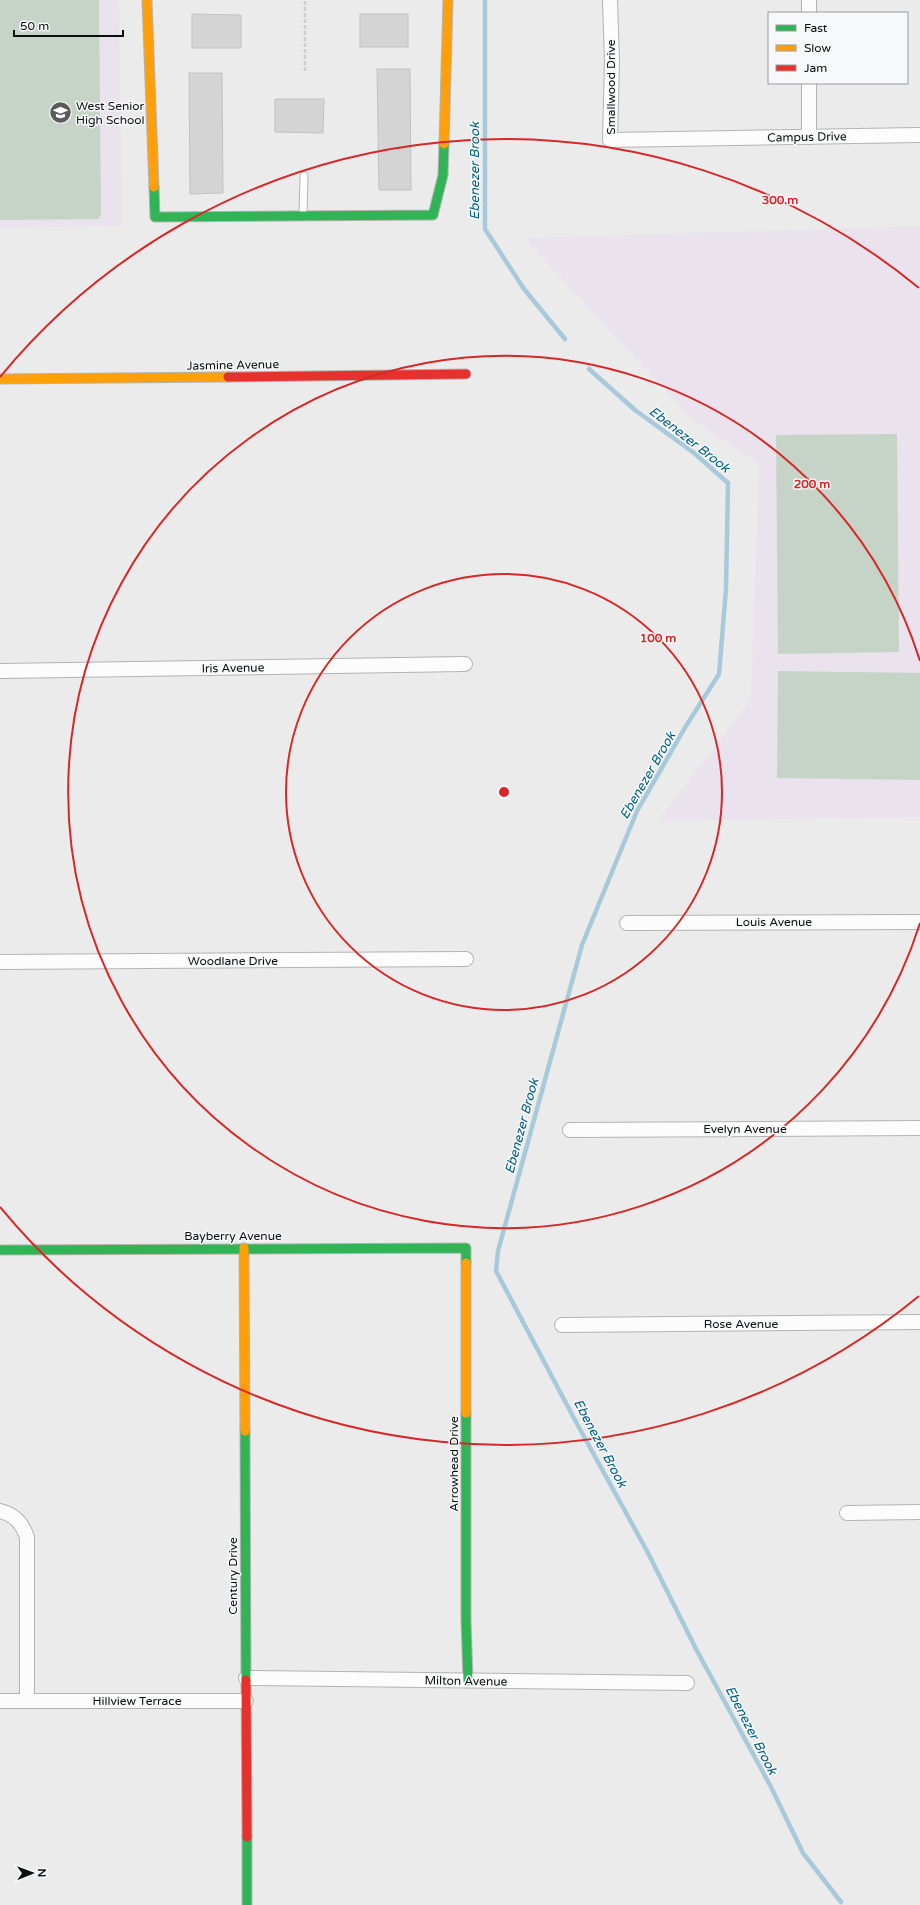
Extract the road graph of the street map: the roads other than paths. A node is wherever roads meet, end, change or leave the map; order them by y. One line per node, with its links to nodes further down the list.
1 (147, 0): 11 (street)
2 (448, 0): 11 (street)
3 (610, 0): 9 (street, Smallwood Drive)
4 (809, 0): 5 (street)
5 (809, 12)
6 (809, 84): 8 (street)
7 (920, 135): 8 (street, Campus Drive)
8 (809, 136): 9 (street, Campus Drive)
9 (693, 139)
10 (304, 176): 11 (lane)
11 (303, 216)
12 (466, 374): 13 (street, Jasmine Avenue)
13 (0, 379)
14 (465, 664): 15 (street, Iris Avenue)
15 (0, 671)
16 (920, 922): 17 (street, Louis Avenue)
17 (627, 923)
18 (466, 960): 19 (street, Woodlane Drive)
19 (0, 962)
20 (920, 1128): 21 (street, Evelyn Avenue)
21 (570, 1130)
22 (244, 1248): 23 (street, Bayberry Avenue); 24 (street, Bayberry Avenue); 30 (street, Century Drive)
23 (466, 1248): 31 (street, Arrowhead Drive)
24 (0, 1250)
25 (920, 1322): 26 (street, Rose Avenue)
26 (562, 1325)
27 (0, 1511): 34 (street)
28 (920, 1512): 29 (street)
29 (847, 1513)
30 (246, 1678): 31 (street, Milton Avenue); 35 (street, Century Drive)
31 (468, 1680): 32 (street, Milton Avenue)
32 (687, 1683)
33 (0, 1701): 34 (street, Hillview Terrace)
34 (28, 1701): 35 (street, Hillview Terrace)
35 (246, 1701): 36 (street, Century Drive)
36 (247, 1905)

